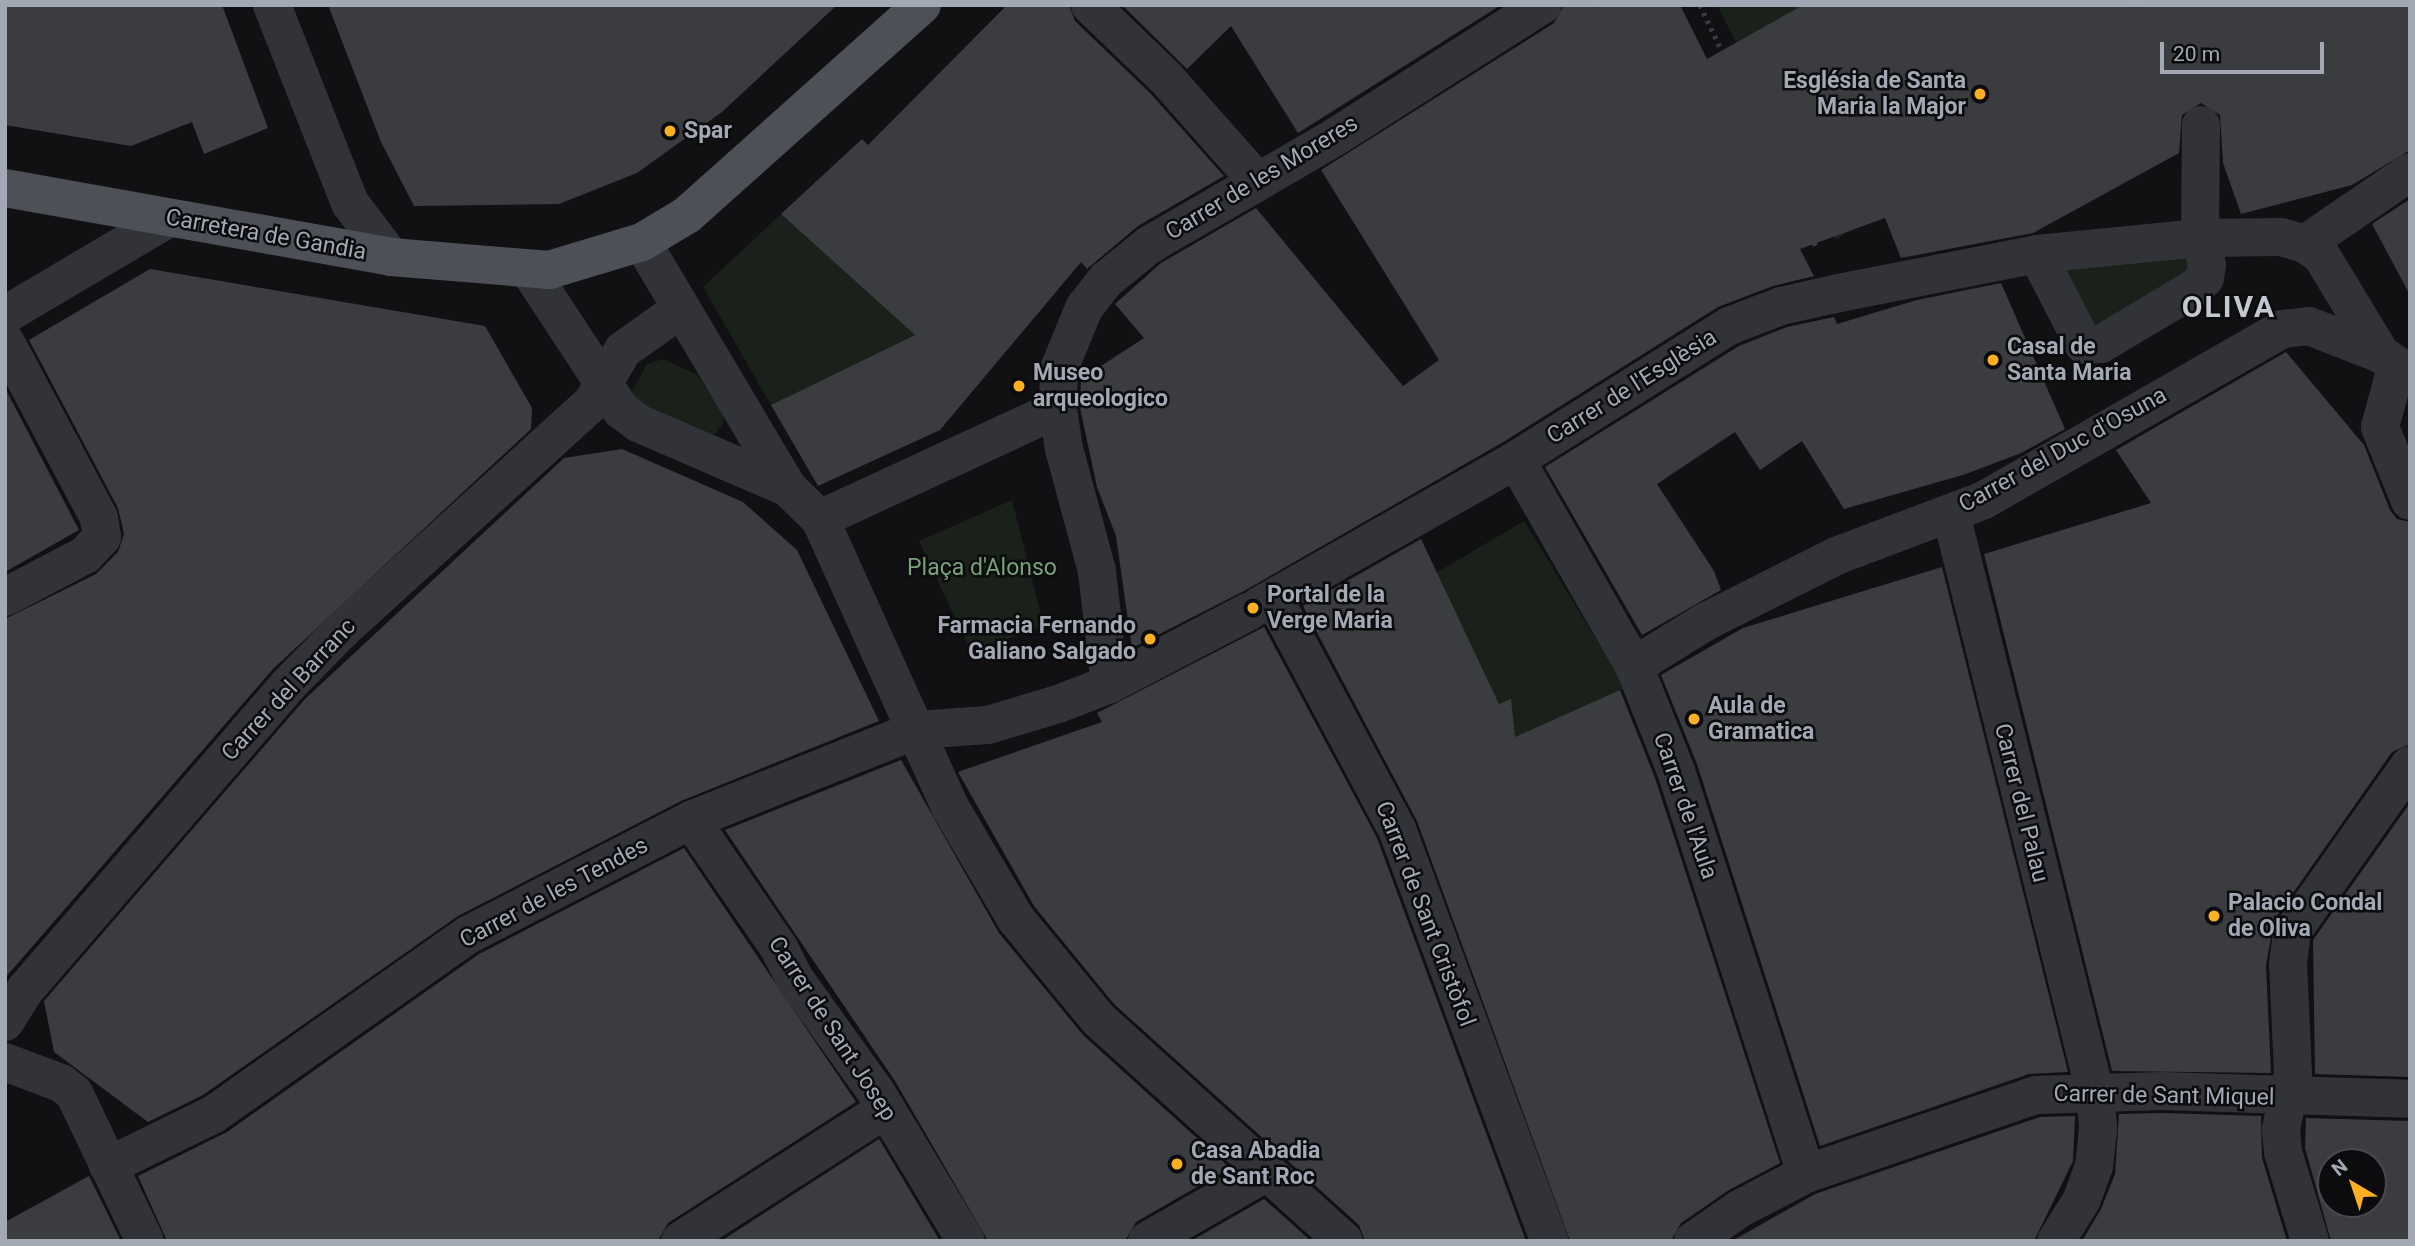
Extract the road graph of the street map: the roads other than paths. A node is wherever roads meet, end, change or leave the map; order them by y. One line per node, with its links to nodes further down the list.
1 (272, 5): 14 (street)
2 (922, 5): 11 (main road, Carretera de Gandia)
3 (1090, 5): 7 (street)
4 (1542, 5): 7 (street, Carrer de les Moreres)
5 (2201, 125): 10 (street)
6 (2410, 172): 12 (street)
7 (1257, 181): 21 (street, Carrer de les Moreres)
8 (5, 188): 9 (main road, Carretera de Gandia)
9 (169, 218): 14 (main road, Carretera de Gandia); 17 (street)
10 (2200, 238): 12 (street, Carrer de l'Esglèsia); 13 (street, Carrer de l'Esglèsia); 13 (street)
11 (642, 242): 15 (main road, Carretera de Gandia); 16 (street)
12 (2305, 244): 19 (street)
13 (2037, 254): 22 (street, Carrer de l'Esglèsia)
14 (391, 257): 15 (main road, Carretera de Gandia)
15 (529, 270): 20 (street)
16 (681, 309): 20 (street); 23 (street)
17 (5, 315)
18 (5, 341): 27 (street)
19 (2396, 365): 24 (street); 25 (street, Carrer del Duc d'Osuna)
20 (604, 387): 23 (street); 34 (street, Carrer del Barranc)
21 (1058, 409): 26 (street); 30 (street)
22 (1516, 460): 28 (street, Carrer de l'Esglèsia); 29 (street, Carrer de l'Aula)
23 (788, 488): 26 (street)
24 (2410, 501)
25 (1951, 514): 29 (street, Carrer del Duc d'Osuna); 36 (street, Carrer del Palau)
26 (820, 519): 31 (street)
27 (5, 597)
28 (1261, 606): 30 (street, Carrer de l'Esglèsia); 48 (street, Carrer de Sant Cristòfol)
29 (1634, 666): 42 (street, Carrer de l'Aula)
30 (1110, 684): 31 (street)
31 (916, 730): 33 (street, Carrer de les Tendes); 41 (street)
32 (2410, 765): 37 (street)
33 (691, 820): 39 (street, Carrer de Sant Josep); 40 (street, Carrer de les Tendes)
34 (5, 1022)
35 (5, 1062): 40 (street)
36 (2095, 1092): 37 (street, Carrer de Sant Miquel); 42 (street, Carrer de Sant Miquel); 50 (street, Carrer del Palau)
37 (2288, 1098): 38 (street, Carrer de Sant Miquel); 51 (street)
38 (2410, 1099)
39 (886, 1110): 44 (street); 45 (street, Carrer de Sant Josep)
40 (108, 1166): 43 (street)
41 (1266, 1172): 46 (street); 47 (street)
42 (1806, 1174): 49 (street, Carrer de Sant Miquel)
43 (145, 1241)
44 (680, 1241)
45 (966, 1241)
46 (1147, 1241)
47 (1344, 1241)
48 (1549, 1241)
49 (1693, 1241)
50 (2056, 1241)
51 (2310, 1241)

